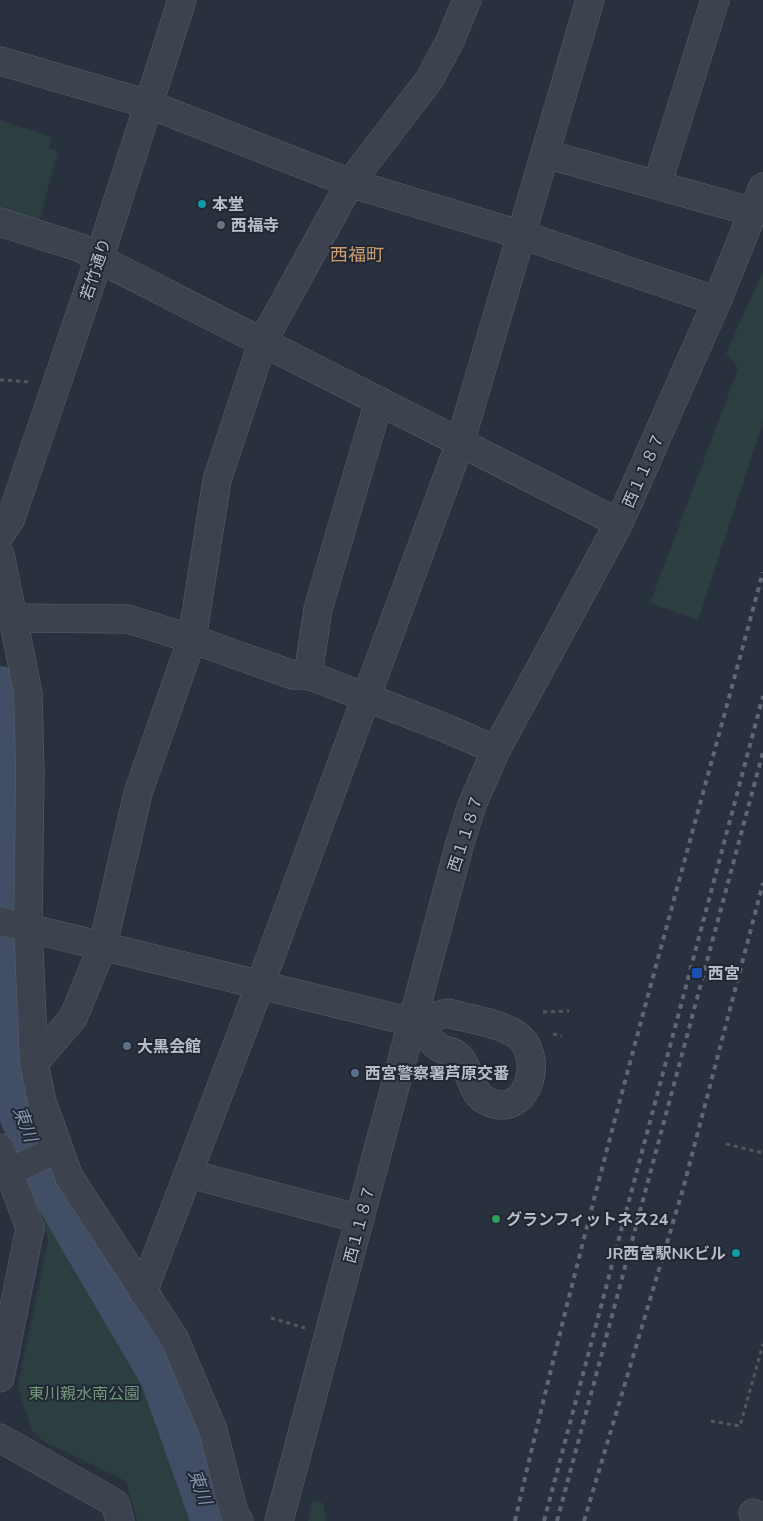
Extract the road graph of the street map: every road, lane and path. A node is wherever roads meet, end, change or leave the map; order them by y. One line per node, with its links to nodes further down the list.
1 (182, 0): 6 (street, 若竹通り)
2 (467, 0): 8 (street)
3 (590, 0): 7 (street)
4 (715, 0): 9 (street)
5 (0, 61): 6 (street)
6 (148, 104): 8 (street); 14 (street, 若竹通り)
7 (546, 154): 9 (street); 13 (street)
8 (350, 183): 13 (street); 16 (street)
9 (657, 185): 11 (street)
10 (763, 187): 11 (street, 西１１８７)
11 (753, 212): 15 (street, 西１１８７)
12 (0, 222): 14 (street)
13 (522, 235): 15 (street); 18 (street)
14 (99, 259): 16 (street); 20 (street, 若竹通り)
15 (717, 301): 19 (street, 西１１８７)
16 (263, 341): 17 (street); 23 (street)
17 (379, 401): 18 (street); 24 (street)
18 (460, 443): 19 (street); 25 (street)
19 (619, 524): 26 (street, 西１１８７)
20 (0, 535)
21 (1, 569): 22 (street)
22 (12, 618): 23 (street); 27 (street)
23 (192, 639): 24 (street); 28 (street)
24 (308, 676): 25 (street)
25 (366, 699): 26 (street); 29 (street)
26 (496, 750): 32 (street, 西１１８７)
27 (16, 924): 28 (street); 35 (street)
28 (103, 945): 29 (street); 35 (street)
29 (260, 985): 32 (street); 40 (street)
30 (543, 1012): 31 (path)
31 (568, 1012)
32 (412, 1022): 41 (street, 西１１８７)
33 (553, 1034): 34 (path)
34 (562, 1036)
35 (34, 1063): 37 (street)
36 (726, 1144): 38 (path)
37 (55, 1150): 39 (street); 42 (street)
38 (763, 1153)
39 (10, 1162): 46 (street)
40 (190, 1174): 41 (street); 42 (street)
41 (360, 1219): 51 (street, 西１１８７)
42 (143, 1292): 50 (street)
43 (271, 1318): 44 (path)
44 (310, 1329)
45 (763, 1344): 47 (path)
46 (0, 1378)
47 (711, 1421)
48 (0, 1438): 49 (street)
49 (120, 1521)
50 (239, 1521)
51 (279, 1521)

